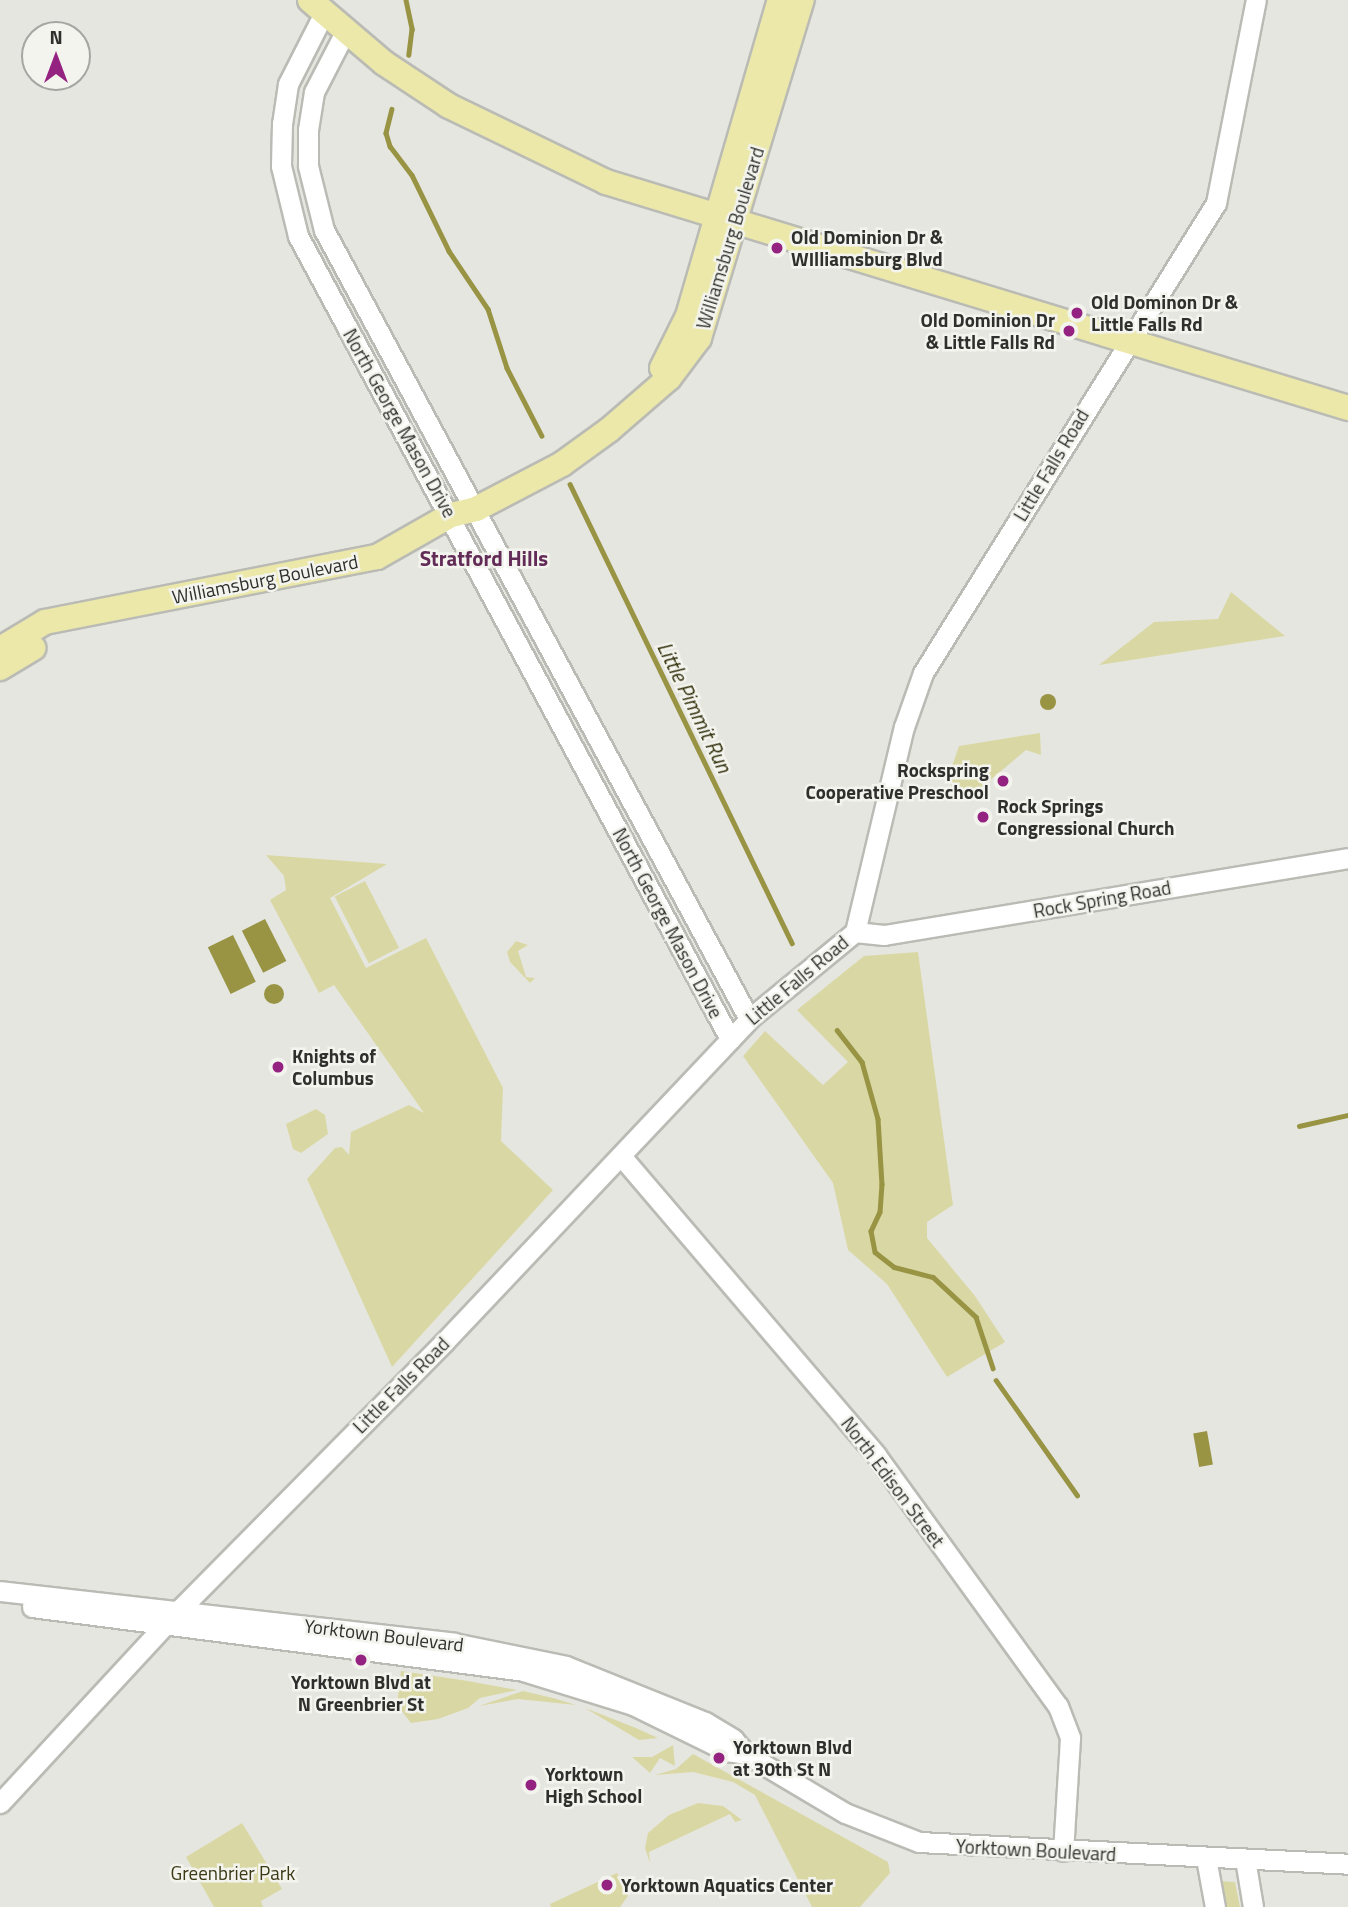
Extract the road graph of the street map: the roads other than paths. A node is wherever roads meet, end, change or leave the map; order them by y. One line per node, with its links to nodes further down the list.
1 (780, 0): 6 (main road, Williamsburg Boulevard)
2 (802, 0): 6 (main road, Williamsburg Boulevard)
3 (1256, 0): 7 (street, Little Falls Road)
4 (317, 7): 5 (main road); 10 (street, North George Mason Drive)
5 (345, 32): 6 (main road); 9 (street, North George Mason Drive)
6 (725, 220): 7 (main road); 9 (main road, Williamsburg Boulevard)
7 (1128, 338): 8 (main road); 15 (street, Little Falls Road)
8 (1348, 408)
9 (473, 502): 10 (main road, Williamsburg Boulevard); 16 (street, North George Mason Drive)
10 (451, 515): 11 (main road, Williamsburg Boulevard); 17 (street, North George Mason Drive)
11 (112, 609): 12 (main road, Williamsburg Boulevard); 13 (main road, Williamsburg Boulevard)
12 (0, 649)
13 (0, 668)
14 (1348, 858): 15 (street, Rock Spring Road)
15 (855, 932): 16 (street, Little Falls Road)
16 (749, 1019): 17 (street, Little Falls Road)
17 (730, 1039): 18 (street, Little Falls Road)
18 (621, 1156): 21 (street, Little Falls Road); 23 (street, North Edison Street)
19 (0, 1591): 21 (street, Yorktown Boulevard)
20 (0, 1604): 21 (street, Yorktown Boulevard)
21 (173, 1617): 22 (street, Little Falls Road); 23 (street, Yorktown Boulevard)
22 (0, 1803)
23 (1063, 1851): 24 (street, Yorktown Boulevard)
24 (1206, 1858): 25 (street, Yorktown Boulevard); 27 (street)
25 (1245, 1859): 26 (street, Yorktown Boulevard); 28 (street)
26 (1348, 1864)
27 (1214, 1907)
28 (1253, 1907)

